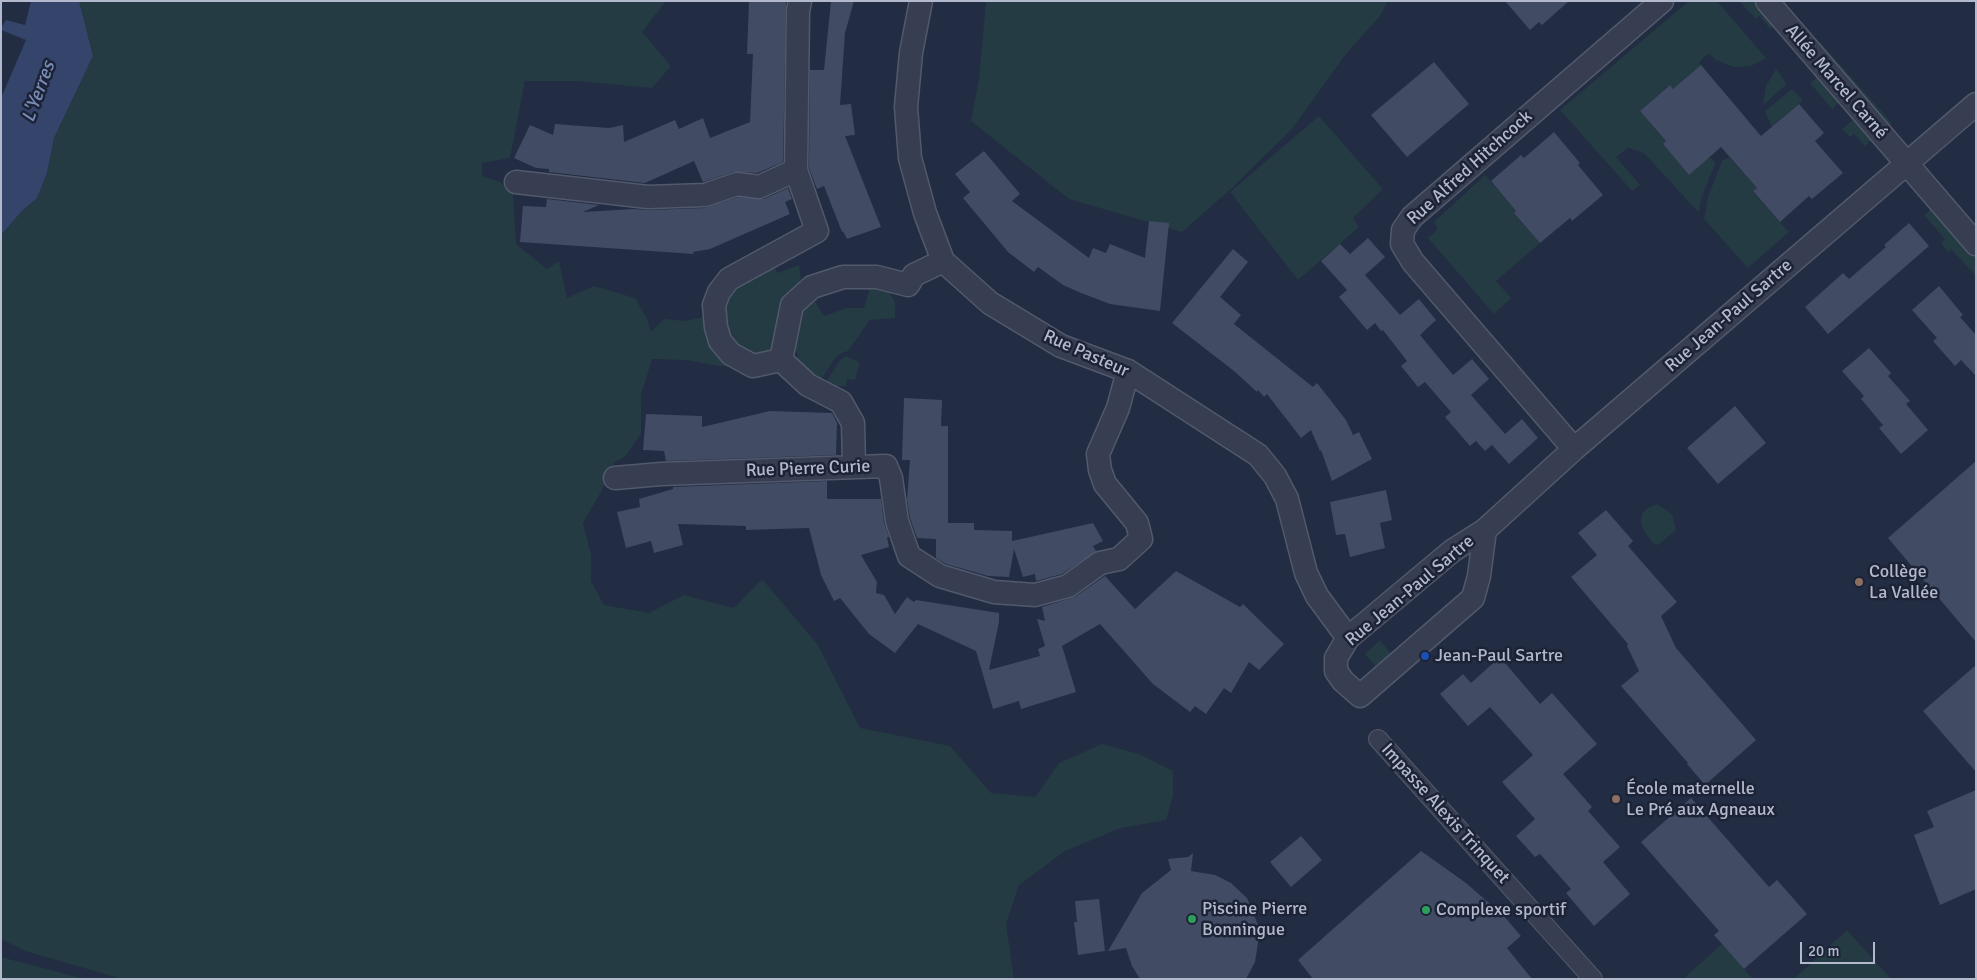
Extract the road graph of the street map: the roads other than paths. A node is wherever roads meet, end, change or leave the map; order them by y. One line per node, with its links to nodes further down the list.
1 (800, 1): 7 (street)
2 (921, 1): 10 (street, Rue Pasteur)
3 (1662, 1): 13 (street, Rue Alfred Hitchcock)
4 (1766, 1): 6 (street, Allée Marcel Carné)
5 (1976, 104): 6 (street, Rue Jean-Paul Sartre)
6 (1906, 163): 9 (street, Allée Marcel Carné); 13 (street, Rue Jean-Paul Sartre)
7 (796, 170): 8 (street); 11 (street)
8 (516, 182)
9 (1976, 244)
10 (943, 261): 11 (street); 12 (street, Rue Pasteur)
11 (781, 360): 14 (street)
12 (1128, 371): 14 (street, Rue Pierre Curie); 17 (street, Rue Pasteur)
13 (1574, 450): 16 (street, Rue Jean-Paul Sartre)
14 (854, 467): 15 (street, Rue Pierre Curie)
15 (614, 478)
16 (1485, 530): 17 (street, Rue Jean-Paul Sartre); 17 (street, Rue Jean-Paul Sartre)
17 (1348, 638)
18 (1378, 739): 19 (street, Impasse Alexis Trinquet)
19 (1593, 979)

